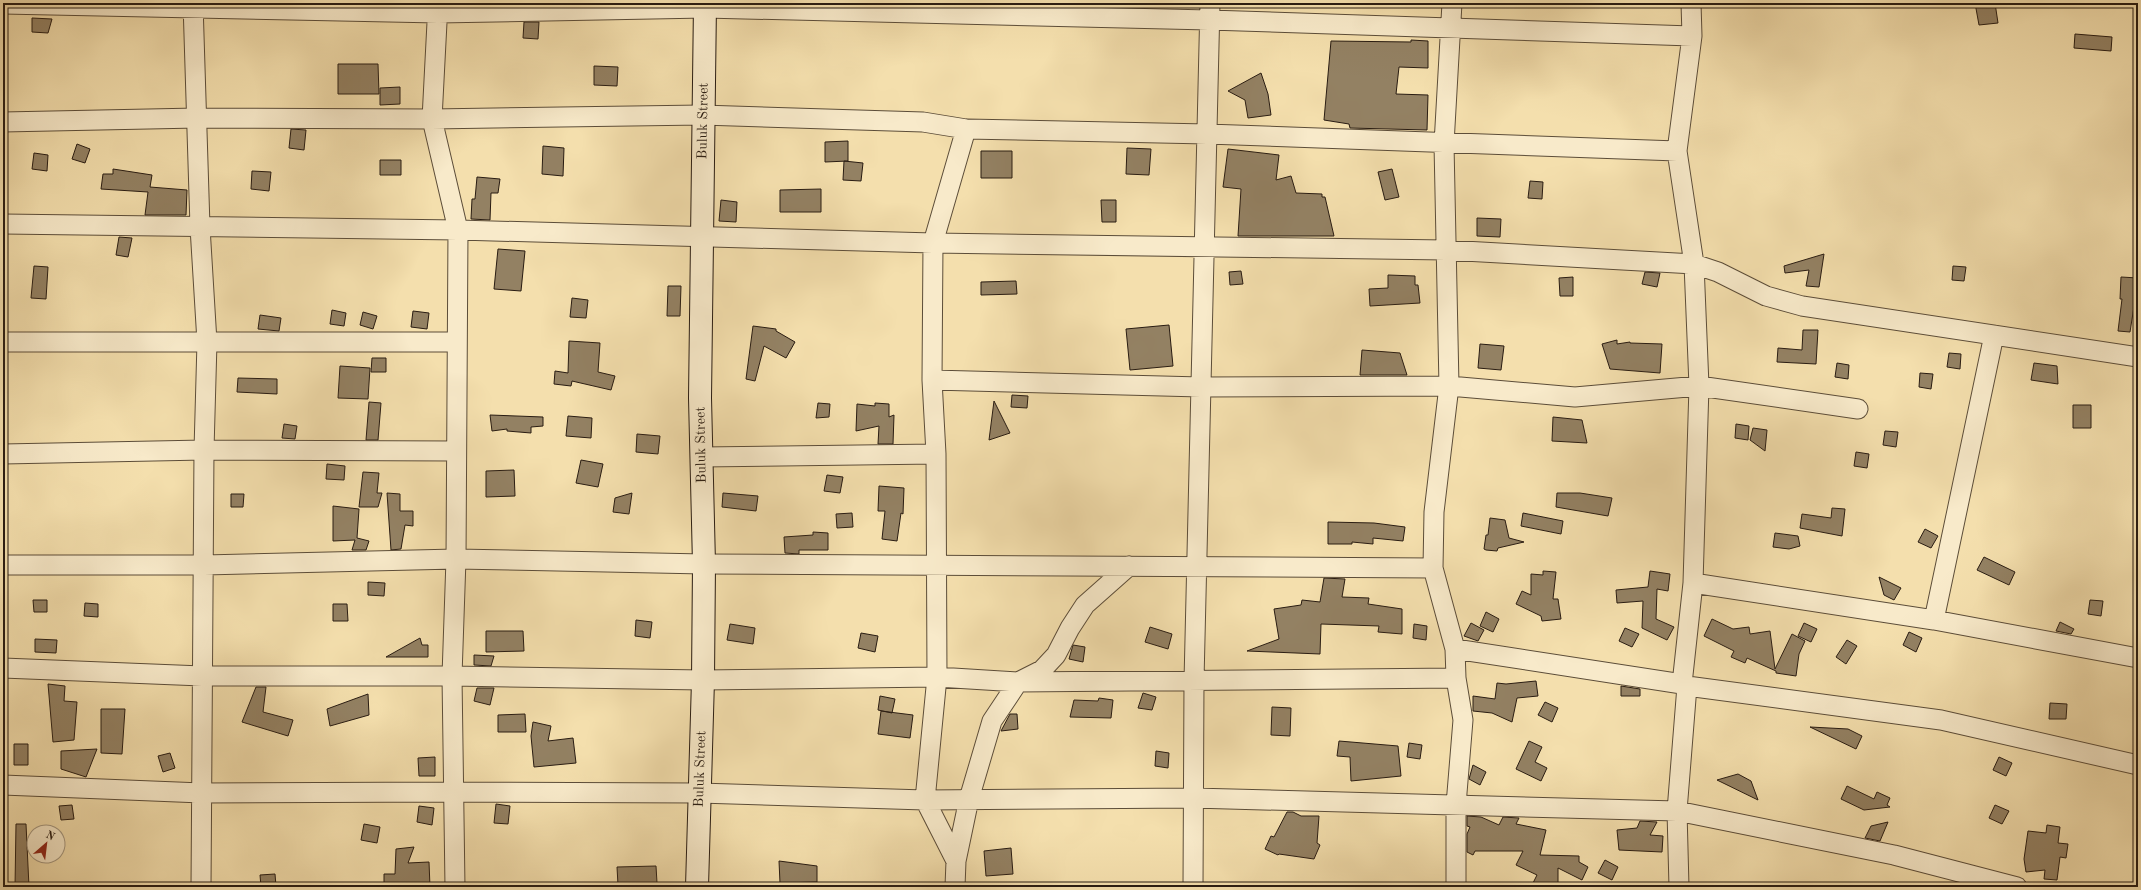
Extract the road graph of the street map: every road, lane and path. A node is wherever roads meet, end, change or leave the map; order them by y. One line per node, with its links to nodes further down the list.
1 (1452, 3): 8 (street)
2 (1691, 3): 9 (street)
3 (3, 4): 5 (street)
4 (705, 5): 6 (street); 7 (street); 10 (street, Buluk Street)
5 (193, 6): 6 (street); 11 (street)
6 (438, 8): 12 (street)
7 (1209, 12): 8 (street); 15 (street)
8 (1450, 27): 9 (street); 16 (street)
9 (1692, 36): 17 (street)
10 (702, 115): 12 (street); 14 (street); 21 (street, Buluk Street)
11 (197, 118): 12 (street); 13 (street); 19 (street)
12 (432, 119): 20 (street)
13 (3, 122)
14 (966, 129): 15 (street); 22 (street)
15 (1207, 134): 16 (street); 23 (street)
16 (1444, 144): 17 (street); 24 (street)
17 (1677, 151): 25 (street)
18 (3, 224): 19 (street)
19 (200, 227): 20 (street); 28 (street)
20 (458, 230): 21 (street); 29 (street)
21 (702, 236): 22 (street); 40 (street, Buluk Street)
22 (933, 243): 23 (street); 31 (street)
23 (1204, 248): 24 (street); 34 (street)
24 (1446, 250): 25 (street); 32 (street)
25 (1694, 264): 26 (street); 33 (street)
26 (1994, 335): 30 (street); 50 (street)
27 (3, 342): 28 (street)
28 (207, 342): 29 (street); 36 (street)
29 (457, 342): 37 (street)
30 (2138, 357)
31 (932, 380): 34 (street); 39 (street)
32 (1449, 386): 33 (street); 34 (street); 48 (street)
33 (1699, 386): 35 (street); 49 (street)
34 (1201, 387): 47 (street)
35 (1858, 409)
36 (204, 450): 37 (street); 38 (street); 44 (street)
37 (456, 451): 41 (street)
38 (3, 454)
39 (936, 454): 40 (street); 45 (street)
40 (701, 457): 42 (street, Buluk Street)
41 (456, 559): 42 (street); 44 (street); 55 (street)
42 (704, 564): 45 (street); 58 (street, Buluk Street)
43 (3, 565): 44 (street)
44 (204, 565): 54 (street)
45 (935, 565): 46 (street); 56 (street)
46 (1129, 566): 47 (street); 60 (street)
47 (1196, 566): 48 (street); 59 (street)
48 (1433, 568): 51 (street)
49 (1694, 583): 50 (street); 61 (street)
50 (1934, 620): 52 (street)
51 (1455, 649): 57 (street); 61 (street)
52 (2138, 658)
53 (3, 668): 54 (street)
54 (202, 676): 55 (street); 65 (street)
55 (452, 676): 58 (street); 64 (street)
56 (937, 677): 58 (street); 60 (street); 69 (street)
57 (1456, 678): 59 (street); 70 (street)
58 (703, 680): 66 (street, Buluk Street)
59 (1194, 681): 60 (street); 67 (street)
60 (1018, 682): 68 (street)
61 (1685, 685): 62 (street); 71 (street)
62 (2138, 765)
63 (3, 785): 65 (street)
64 (454, 792): 65 (street); 66 (street); 74 (street)
65 (202, 793): 73 (street)
66 (699, 793): 69 (street); 75 (street, Buluk Street)
67 (1193, 798): 68 (street); 70 (street); 77 (street)
68 (969, 799): 69 (street); 72 (street)
69 (926, 800): 72 (street)
70 (1456, 805): 71 (street); 78 (street)
71 (1677, 811): 79 (street); 80 (street)
72 (956, 861): 76 (street)
73 (201, 887)
74 (455, 887)
75 (697, 887)
76 (955, 887)
77 (1193, 887)
78 (1456, 887)
79 (1679, 887)
80 (2017, 887)

